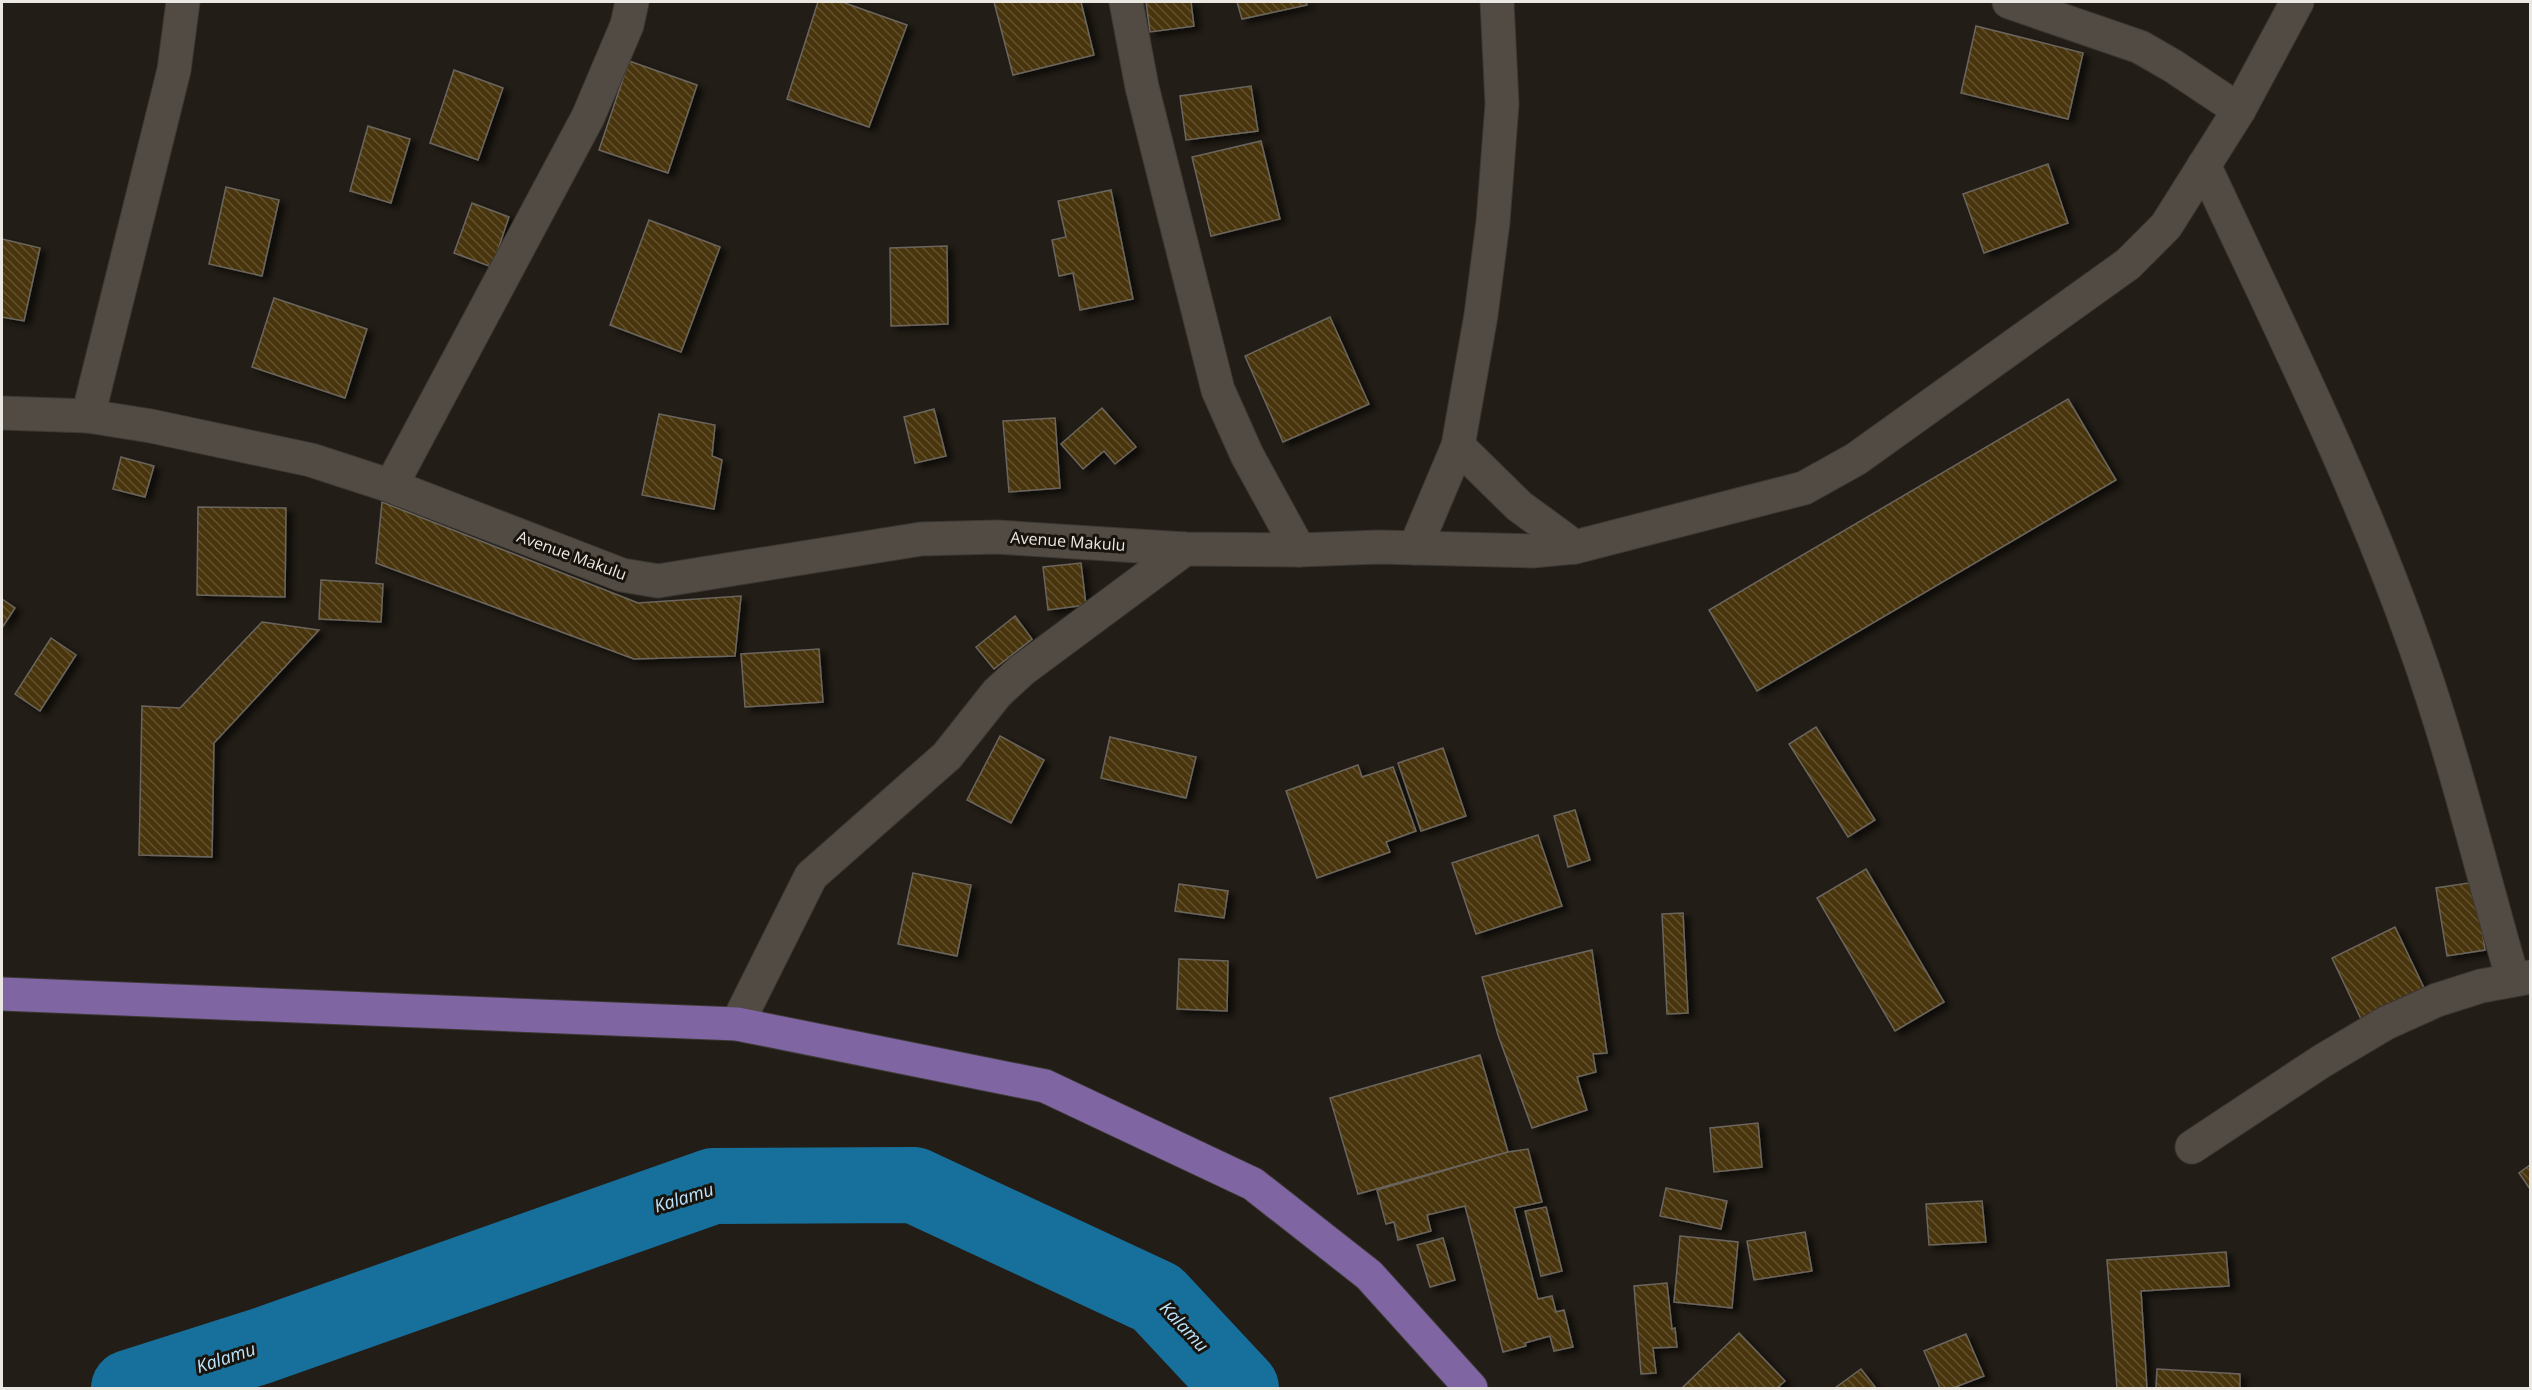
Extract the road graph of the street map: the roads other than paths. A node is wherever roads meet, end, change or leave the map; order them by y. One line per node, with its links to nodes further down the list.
1 (183, 2): 11 (street)
2 (632, 2): 13 (street)
3 (1126, 2): 17 (street)
4 (1497, 2): 12 (street)
5 (2009, 2): 8 (street)
6 (2320, 2): 7 (street)
7 (2293, 10): 8 (street, Avenue Makulu)
8 (2238, 110): 9 (street, Avenue Makulu)
9 (2204, 165): 14 (street, Avenue Makulu); 18 (street)
10 (2, 413): 11 (street, Avenue Makulu)
11 (88, 416): 13 (street, Avenue Makulu)
12 (1458, 446): 14 (street); 15 (street)
13 (391, 486): 16 (street, Avenue Makulu)
14 (1575, 547): 15 (street, Avenue Makulu)
15 (1415, 548): 17 (street, Avenue Makulu)
16 (1185, 549): 17 (street, Avenue Makulu); 20 (street)
17 (1299, 550)
18 (2522, 979): 21 (street)
19 (2, 994): 20 (main road)
20 (737, 1024): 22 (main road)
21 (2192, 1147)
22 (1471, 1389)

